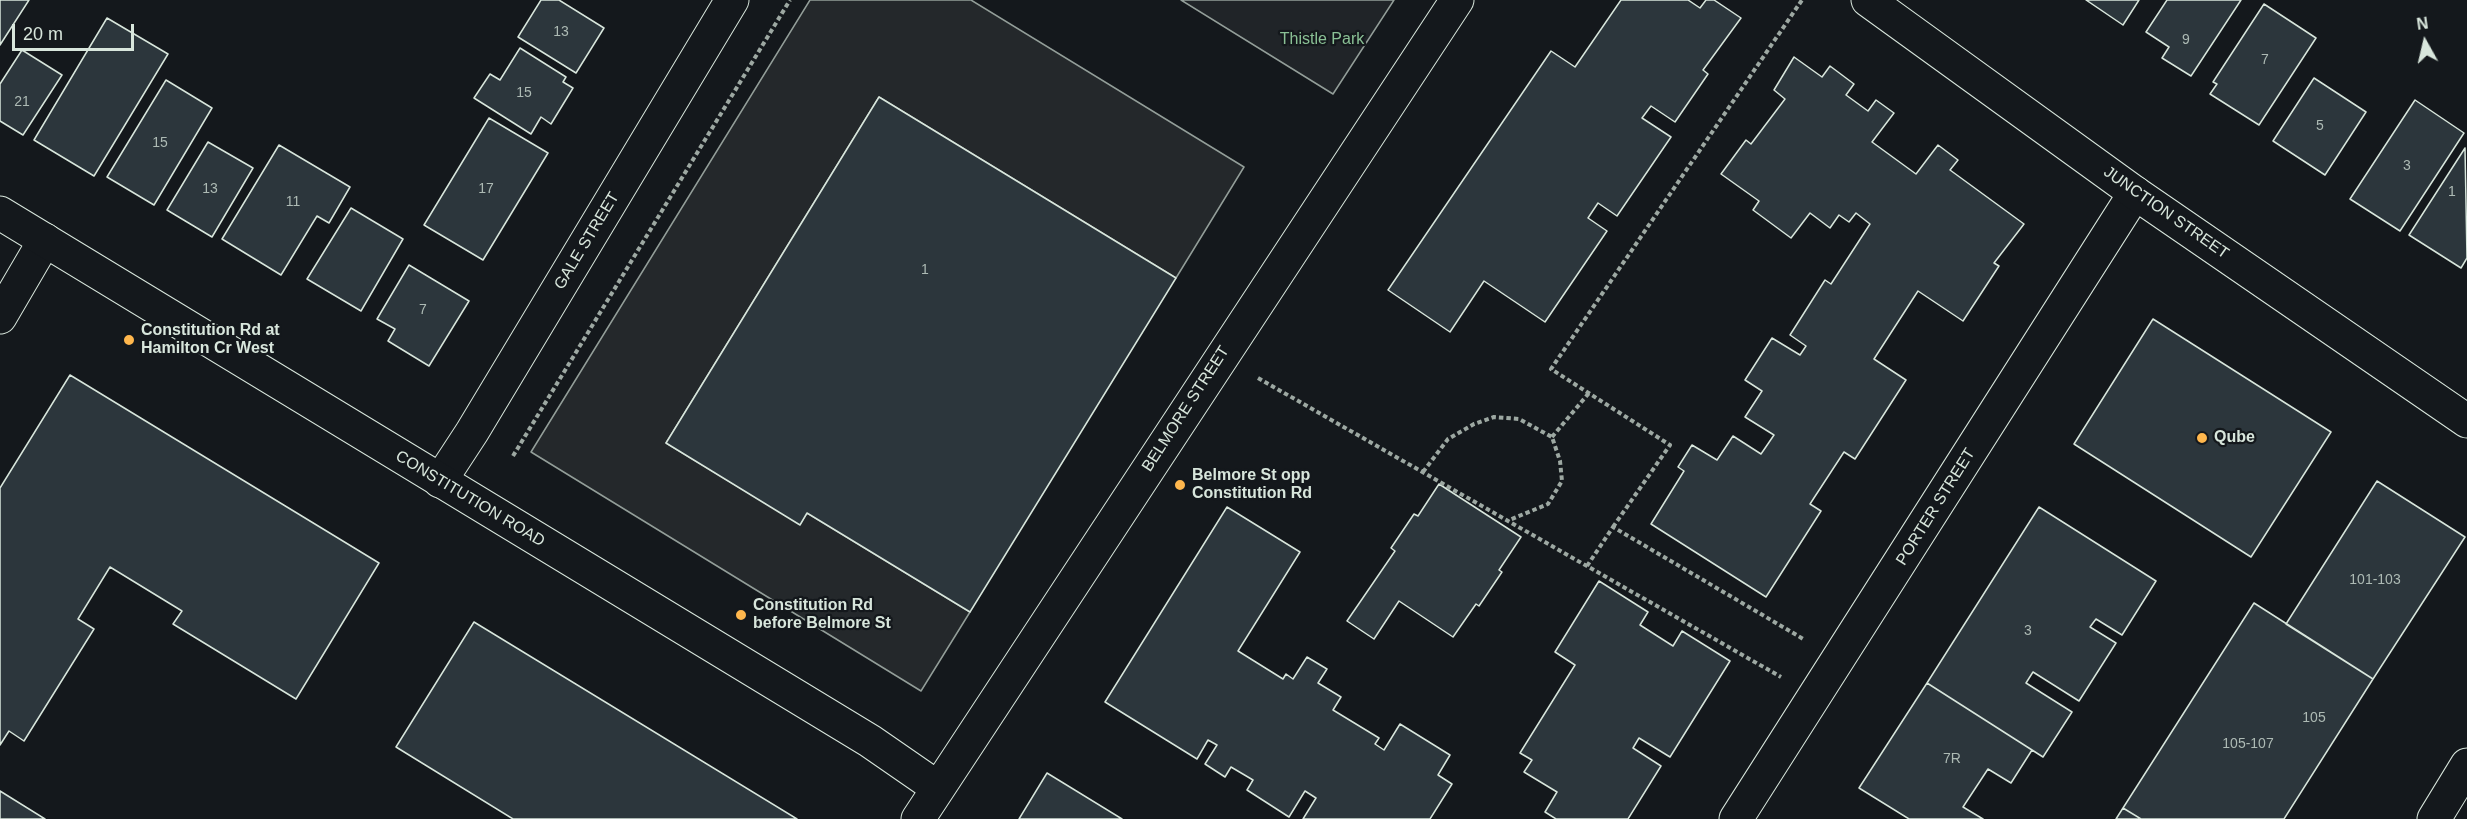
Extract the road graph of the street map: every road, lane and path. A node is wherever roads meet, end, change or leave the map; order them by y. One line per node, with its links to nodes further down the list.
1 (732, 0): 16 (main road, GALE STREET)
2 (790, 0): 14 (path)
3 (1457, 0): 23 (main road, BELMORE STREET)
4 (1802, 0): 11 (path)
5 (1868, 0): 6 (main road, JUNCTION STREET)
6 (2135, 193): 12 (main road, JUNCTION STREET); 25 (main road, PORTER STREET)
7 (0, 213): 8 (main road, CONSTITUTION ROAD)
8 (45, 240): 9 (main road); 16 (main road, CONSTITUTION ROAD)
9 (0, 317)
10 (1258, 378): 15 (path)
11 (1588, 393): 13 (path); 18 (path)
12 (2467, 421)
13 (1552, 437): 15 (path); 17 (path)
14 (513, 456)
15 (1423, 472): 17 (path)
16 (440, 481): 23 (main road, CONSTITUTION ROAD)
17 (1507, 520): 19 (path)
18 (1613, 528): 19 (path); 20 (path)
19 (1587, 566): 21 (path)
20 (1815, 646)
21 (1791, 683)
22 (2467, 765): 26 (main road)
23 (938, 788): 24 (main road, BELMORE STREET)
24 (918, 819)
25 (1736, 819)
26 (2434, 819)

